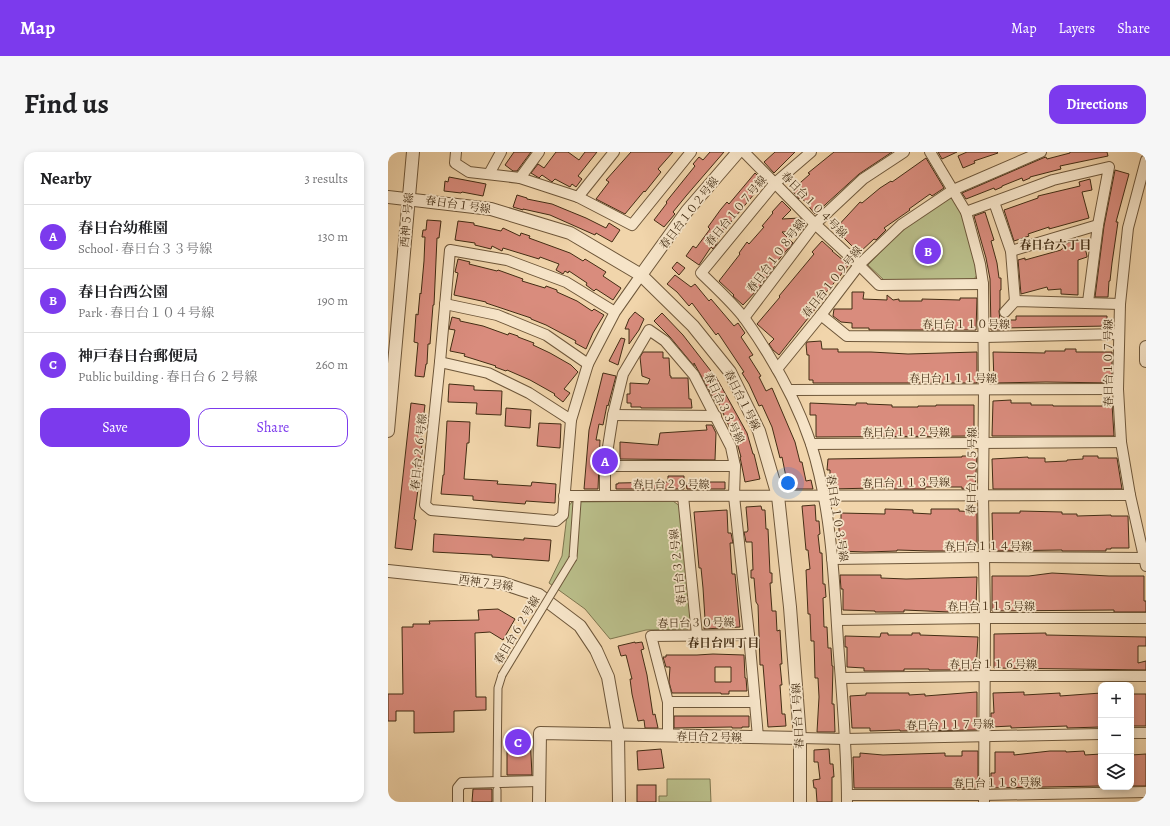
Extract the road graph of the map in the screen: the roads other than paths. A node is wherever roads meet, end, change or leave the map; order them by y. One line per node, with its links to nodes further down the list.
1 (413, 152): 20 (street, 西神５号線)
2 (456, 152): 14 (street)
3 (501, 152): 14 (street)
4 (539, 152): 15 (street)
5 (614, 152): 19 (street)
6 (691, 152): 19 (street)
7 (738, 152): 28 (street, 春日台１０２号線)
8 (744, 152): 16 (street, 春日台１０４号線)
9 (811, 152): 16 (street, 春日台１０７号線)
10 (904, 152): 23 (street, 春日台１０８号線)
11 (930, 152): 17 (street, 春日台１０５号線)
12 (1041, 152): 17 (street, 春日台１０９号線)
13 (1146, 160): 33 (street, 春日台１０７号線)
14 (489, 174): 15 (street)
15 (520, 178): 19 (street)
16 (775, 183): 23 (street, 春日台１０４号線); 27 (street, 春日台１０７号線)
17 (953, 190): 22 (street, 春日台１０５号線); 26 (street, 春日台１０９号線)
18 (388, 197): 20 (street, 春日台１号線)
19 (578, 197)
20 (408, 199): 28 (street, 春日台１号線); 51 (street, 西神５号線)
21 (994, 202): 22 (street); 24 (street); 25 (street)
22 (966, 212): 29 (street, 春日台１０５号線)
23 (814, 224): 26 (street, 春日台１０４号線); 37 (street, 春日台１０８号線)
24 (1098, 225): 25 (street); 31 (street)
25 (1011, 251): 30 (street)
26 (859, 265): 29 (street, 春日台１０４号線); 36 (street, 春日台１０９号線)
27 (701, 273): 37 (street, 春日台１０３号線)
28 (641, 275): 34 (street, 春日台２６号線); 63 (street, 春日台１号線)
29 (982, 284): 39 (street, 春日台１０５号線)
30 (1015, 301): 31 (street); 35 (street)
31 (1088, 302): 33 (street)
32 (445, 304): 34 (street, 春日台２６号線); 42 (street, 春日台２６号線); 43 (street)
33 (1120, 304): 38 (street, 春日台１０７号線)
34 (615, 312): 43 (street, 春日台２６号線)
35 (1005, 312)
36 (821, 315): 39 (street, 春日台１１０号線); 44 (street, 春日台１０９号線)
37 (744, 318): 44 (street, 春日台１０３号線)
38 (1119, 334): 39 (street, 春日台１１０号線); 45 (street, 春日台１０７号線)
39 (984, 337): 47 (street, 春日台１０５号線)
40 (1146, 347): 41 (street)
41 (1146, 361)
42 (440, 362): 50 (street); 60 (street, 春日台２６号線)
43 (588, 364): 50 (street, 春日台２６号線)
44 (777, 369): 46 (street, 春日台１０３号線)
45 (1118, 389): 47 (street, 春日台１１１号線); 52 (street, 春日台１０７号線)
46 (788, 390): 47 (street, 春日台１１１号線); 54 (street, 春日台１０３号線)
47 (984, 390): 53 (street, 春日台１０５号線)
48 (613, 415): 49 (street); 49 (street, 春日台３３号線); 55 (street, 春日台３３号線)
49 (716, 416): 56 (street, 春日台３３号線)
50 (571, 420): 60 (street, 春日台２６号線)
51 (388, 431)
52 (1121, 442): 53 (street, 春日台１１２号線); 59 (street, 春日台１０７号線)
53 (985, 443): 54 (street, 春日台１１２号線); 57 (street, 春日台１０５号線)
54 (811, 444): 64 (street, 春日台１０３号線)
55 (605, 466): 56 (street); 58 (street, 春日台３３号線)
56 (735, 466): 62 (street, 春日台３３号線)
57 (983, 494): 59 (street, 春日台１１３号線); 64 (street, 春日台１１３号線); 66 (street, 春日台１０５号線)
58 (605, 495): 60 (street, 春日台２９号線); 61 (street, 春日台２９号線)
59 (1130, 495): 68 (street, 春日台１０７号線)
60 (564, 496)
61 (683, 496): 62 (street, 春日台２９号線); 74 (street, 春日台３２号線)
62 (734, 496): 63 (street, 春日台２９号線); 73 (street, 春日台３３号線)
63 (778, 496): 64 (street, 春日台１１３号線); 87 (street, 春日台１号線)
64 (824, 496): 67 (street, 春日台１０３号線)
65 (577, 502): 89 (street, 春日台６２号線, bridge)
66 (984, 557): 67 (street, 春日台１１４号線); 68 (street, 春日台１１４号線); 70 (street, 春日台１０５号線)
67 (832, 559): 72 (street, 春日台１０３号線)
68 (1145, 562)
69 (388, 572): 82 (street, 西神７号線)
70 (985, 618): 71 (street, 春日台１１５号線); 72 (street, 春日台１１５号線); 75 (street, 春日台１０５号線)
71 (1146, 618)
72 (837, 620): 77 (street, 春日台１０３号線)
73 (749, 634): 74 (street, 春日台３０号線); 79 (street, 春日台３３号線)
74 (697, 635): 78 (street, 春日台３０号線)
75 (985, 676): 76 (street, 春日台１１６号線); 77 (street, 春日台１１６号線); 85 (street, 春日台１０５号線)
76 (1146, 676)
77 (841, 678): 88 (street, 春日台１０３号線)
78 (668, 702): 79 (street); 84 (street, 春日台３０号線)
79 (755, 702): 86 (street, 春日台３３号線)
80 (1134, 733): 81 (street)
81 (1146, 733)
82 (618, 734): 84 (street, 春日台２号線); 90 (street, 春日台２号線); 98 (street, 西神７号線)
83 (1098, 734): 85 (street, 春日台１１７号線)
84 (668, 736): 86 (street, 春日台２号線)
85 (985, 736): 88 (street, 春日台１１７号線); 94 (street, 春日台１０５号線)
86 (758, 737): 87 (street, 春日台２号線)
87 (800, 738): 88 (street, 春日台１１７号線); 99 (street, 春日台１号線)
88 (845, 739): 93 (street, 春日台１０３号線)
89 (497, 776)
90 (539, 781): 95 (street); 97 (street)
91 (497, 790): 96 (street)
92 (1146, 792): 94 (street, 春日台１１８号線)
93 (847, 799): 94 (street, 春日台１１８号線)
94 (983, 799)
95 (458, 802)
96 (497, 802)
97 (539, 802)
98 (619, 802)
99 (800, 802)

